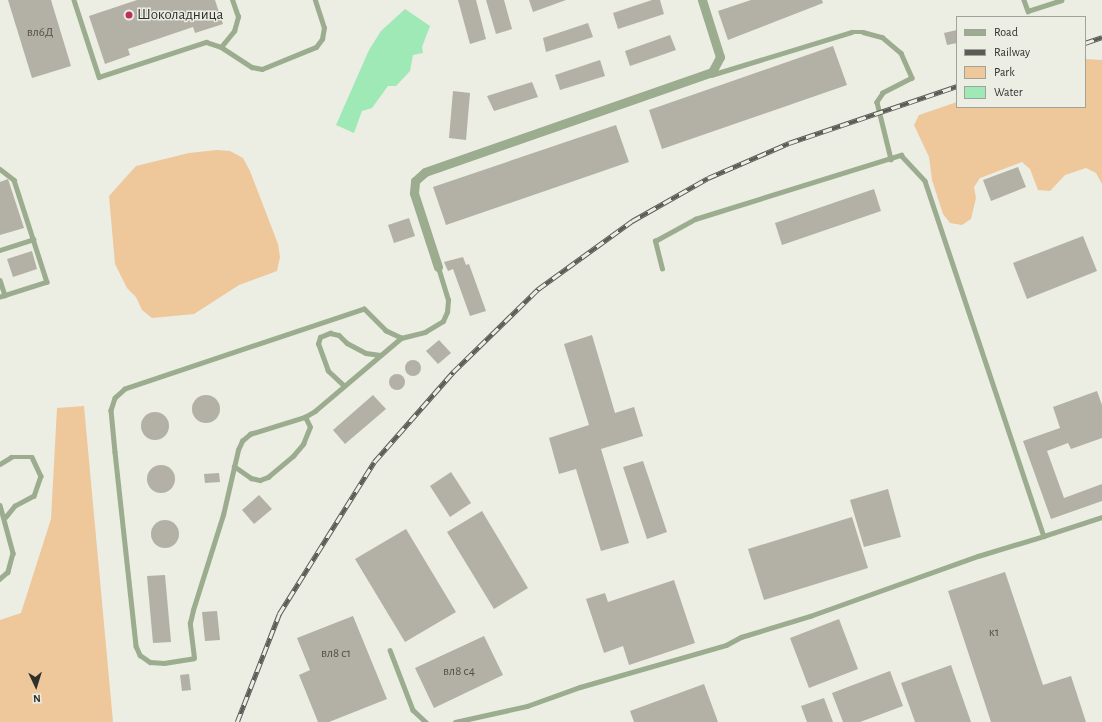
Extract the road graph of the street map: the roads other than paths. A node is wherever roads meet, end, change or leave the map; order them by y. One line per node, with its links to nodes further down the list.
1 (74, 0): 7 (lane)
2 (232, 0): 7 (lane)
3 (315, 0): 7 (lane)
4 (702, 0): 8 (street)
5 (1024, 0): 6 (lane)
6 (1061, 0)
7 (221, 47)
8 (702, 78): 9 (lane); 13 (street)
9 (891, 159): 14 (lane); 26 (lane)
10 (0, 169): 11 (lane)
11 (34, 239): 12 (lane); 16 (lane)
12 (0, 250)
13 (438, 267): 17 (lane)
14 (662, 269)
15 (0, 280): 16 (lane)
16 (2, 296)
17 (401, 338): 18 (lane); 22 (lane)
18 (380, 355): 19 (lane); 19 (lane)
19 (344, 386): 20 (lane)
20 (305, 417): 22 (lane); 22 (lane)
21 (0, 464): 24 (lane)
22 (234, 466)
23 (0, 505): 27 (lane)
24 (6, 517)
25 (1102, 517): 26 (lane)
26 (1044, 536): 30 (lane)
27 (0, 579)
28 (390, 650): 29 (lane)
29 (426, 722)
30 (455, 722)

